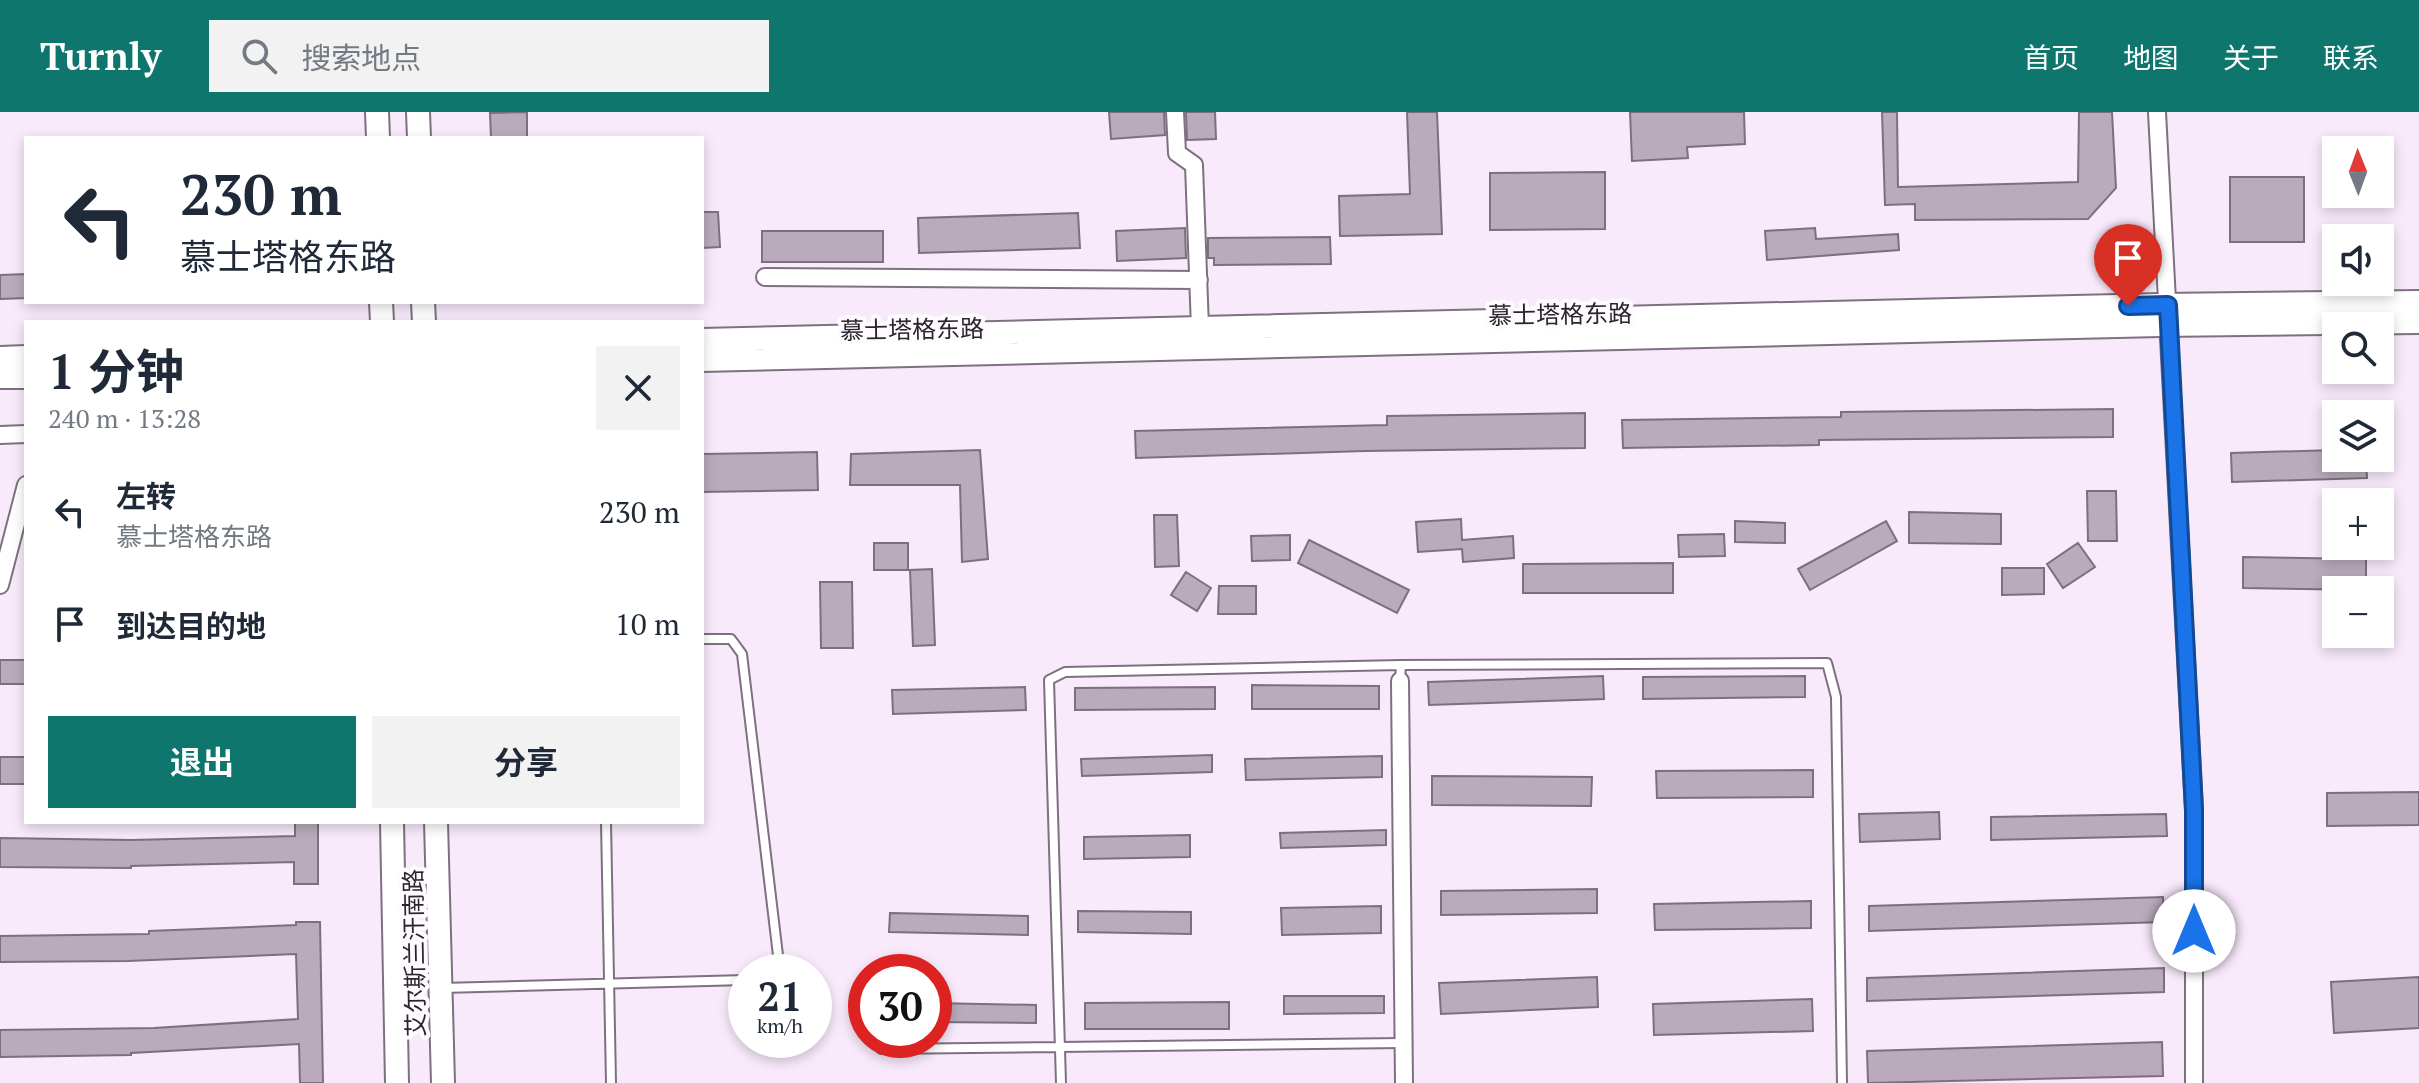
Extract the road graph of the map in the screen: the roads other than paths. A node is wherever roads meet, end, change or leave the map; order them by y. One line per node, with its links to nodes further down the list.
1 (377, 112): 5 (main road)
2 (418, 112): 6 (main road)
3 (1175, 112): 8 (street)
4 (2157, 112): 10 (street)
5 (378, 136)
6 (419, 136)
7 (765, 277): 8 (street)
8 (1199, 280): 12 (street)
9 (2419, 302): 10 (main road, 慕士塔格东路)
10 (2168, 315): 11 (main road, 慕士塔格东路); 12 (main road, 慕士塔格东路); 16 (main road, 慕士塔格东路); 41 (street)
11 (2419, 322)
12 (1200, 328): 13 (main road, 慕士塔格东路)
13 (704, 340)
14 (24, 357): 15 (main road)
15 (0, 358)
16 (704, 360)
17 (0, 377): 18 (main road)
18 (24, 377)
19 (24, 434): 20 (street)
20 (0, 435)
21 (24, 493): 22 (street)
22 (0, 585)
23 (704, 639): 28 (lane)
24 (1401, 673): 32 (street); 33 (lane); 40 (lane)
25 (392, 824): 35 (main road, 艾尔斯兰汗南路)
26 (436, 824): 31 (main road, 艾尔斯兰汗南路)
27 (606, 824): 30 (lane)
28 (778, 954)
29 (728, 981): 30 (lane)
30 (609, 984): 31 (lane); 37 (lane)
31 (440, 988): 36 (main road, 艾尔斯兰汗南路)
32 (1403, 1043): 33 (lane); 39 (street)
33 (1060, 1047): 34 (lane); 38 (lane)
34 (952, 1048)
35 (397, 1083)
36 (443, 1083)
37 (611, 1083)
38 (1061, 1083)
39 (1404, 1083)
40 (1842, 1083)
41 (2194, 1083)

